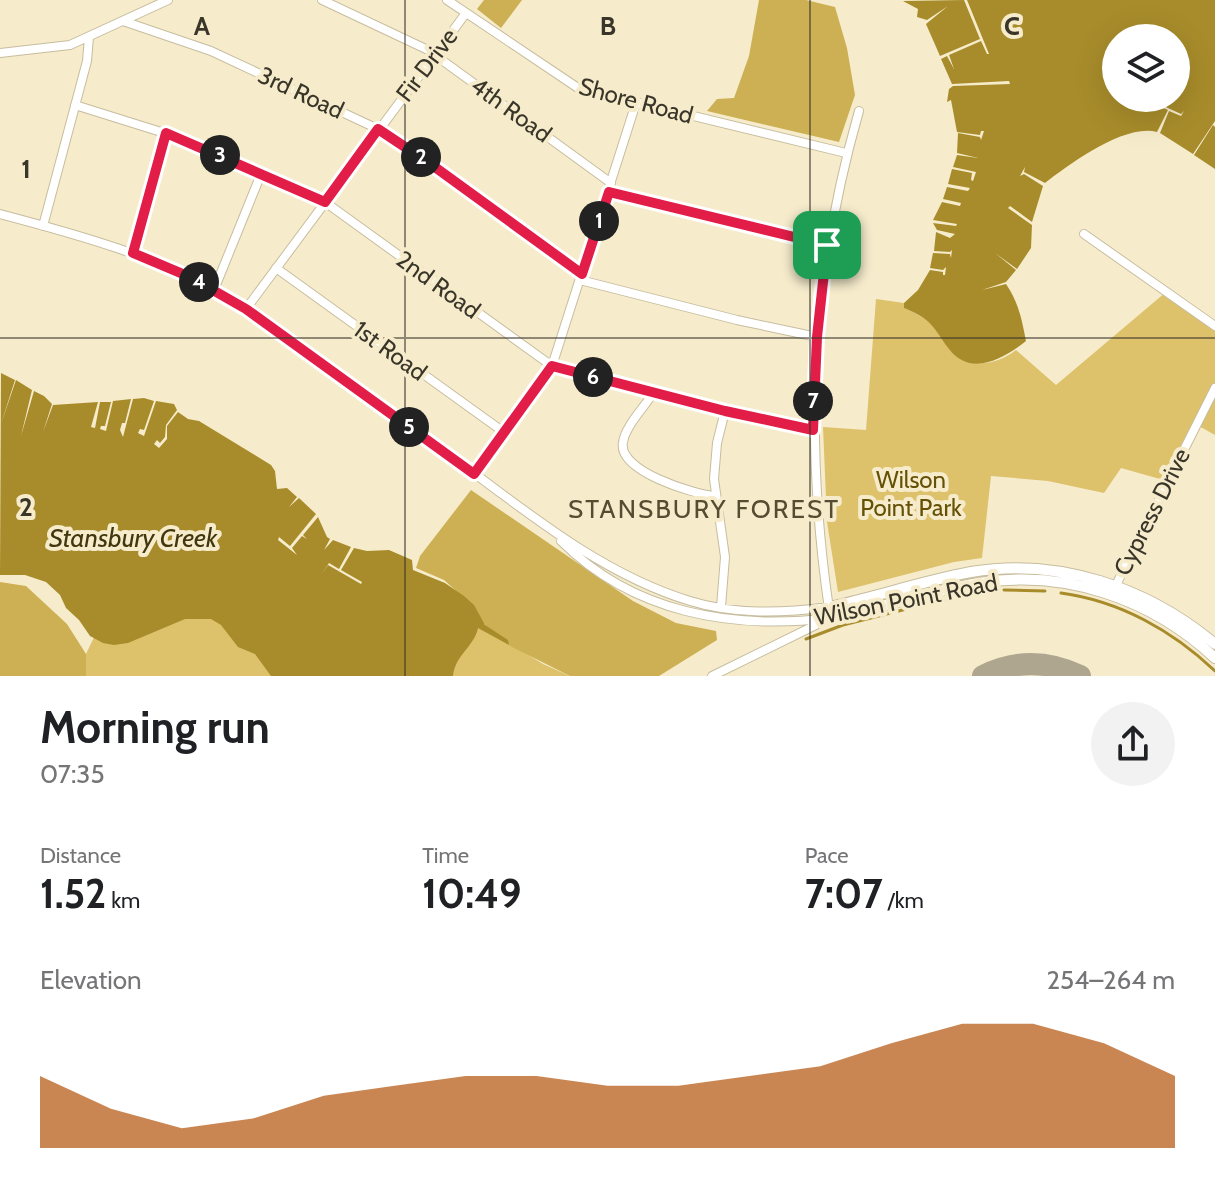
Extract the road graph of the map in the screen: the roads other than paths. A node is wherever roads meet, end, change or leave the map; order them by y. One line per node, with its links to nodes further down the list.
1 (168, 0): 5 (street)
2 (322, 0): 8 (street, 4th Road)
3 (447, 0): 4 (street, Shore Road)
4 (466, 13): 8 (street, Fir Drive); 9 (street, Shore Road)
5 (123, 21): 6 (street); 12 (street, 3rd Road)
6 (89, 37): 7 (street); 10 (street)
7 (0, 53)
8 (435, 55): 12 (street, Fir Drive); 16 (street, 4th Road)
9 (636, 103): 14 (street, Shore Road); 16 (street)
10 (75, 105): 13 (street, 2nd Road); 19 (street)
11 (859, 111): 14 (street)
12 (378, 129): 17 (street, Fir Drive); 24 (street, 3rd Road)
13 (166, 133): 15 (street, 2nd Road); 22 (street)
14 (846, 153): 21 (street)
15 (261, 174): 17 (street, 2nd Road); 25 (street)
16 (610, 188): 21 (street, 4th Road); 24 (street)
17 (325, 202): 23 (street, Fir Drive); 29 (street, 2nd Road)
18 (0, 214): 19 (street, Wilson Point Road)
19 (43, 226): 22 (street, Wilson Point Road)
20 (1084, 234): 27 (street)
21 (827, 245): 28 (street)
22 (133, 253): 25 (street, Wilson Point Road)
23 (276, 268): 26 (street, Fir Drive); 34 (street, 1st Road)
24 (581, 277): 28 (street, 3rd Road); 29 (street)
25 (214, 290): 26 (street, Wilson Point Road)
26 (246, 309): 35 (street, Wilson Point Road)
27 (1215, 326)
28 (817, 337): 33 (street)
29 (552, 366): 31 (street, 2nd Road); 34 (street)
30 (1215, 388): 38 (street, Cypress Drive)
31 (653, 393): 32 (street, 2nd Road); 36 (street)
32 (725, 411): 33 (street, 2nd Road); 36 (street)
33 (813, 430): 40 (street)
34 (505, 433): 35 (street)
35 (474, 474): 37 (street, Wilson Point Road)
36 (715, 496): 39 (street)
37 (553, 533): 39 (street, Wilson Point Road); 40 (street, Wilson Point Road)
38 (1114, 589): 40 (street, Wilson Point Road); 41 (street, Wilson Point Road); 42 (street, Wilson Point Road)
39 (721, 607): 40 (street, Wilson Point Road)
40 (830, 613): 43 (street)
41 (1215, 644)
42 (1215, 658)
43 (712, 676)

